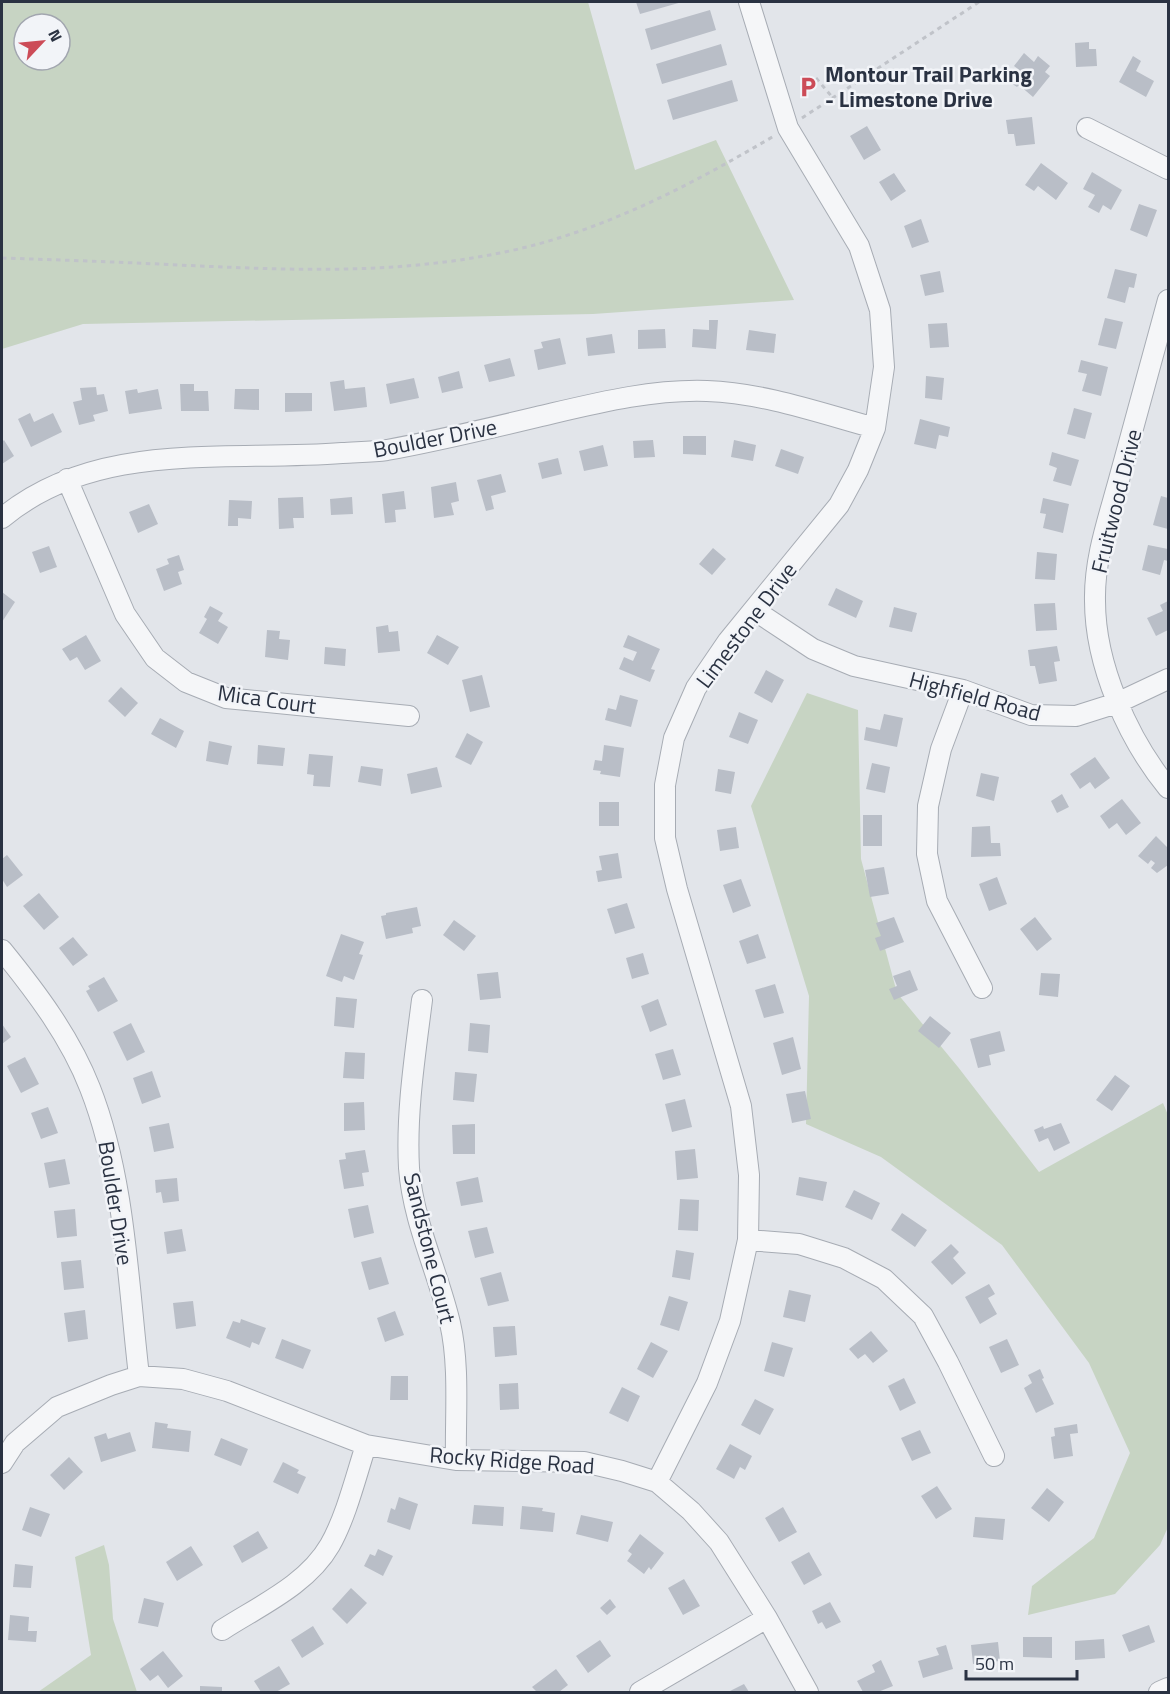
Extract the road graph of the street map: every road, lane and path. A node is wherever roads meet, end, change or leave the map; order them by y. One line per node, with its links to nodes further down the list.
1 (749, 2): 5 (street, Limestone Drive)
2 (978, 2): 4 (path)
3 (816, 78): 4 (path)
4 (833, 98): 5 (path)
5 (788, 128): 8 (path); 10 (street, Limestone Drive)
6 (1087, 128): 7 (street)
7 (1168, 169)
8 (2, 258)
9 (1168, 300): 16 (street, Fruitwood Drive)
10 (875, 428): 11 (street, Boulder Drive); 13 (street, Limestone Drive)
11 (67, 479): 12 (street, Boulder Drive); 17 (street, Mica Court)
12 (2, 518)
13 (754, 610): 15 (street, Highfield Road); 22 (street, Limestone Drive)
14 (1168, 679): 16 (street, Highfield Road)
15 (963, 690): 16 (street, Highfield Road); 20 (street)
16 (1117, 703): 18 (street, Fruitwood Drive)
17 (409, 716)
18 (1168, 788)
19 (2, 950): 23 (street, Boulder Drive)
20 (982, 988)
21 (422, 1000): 26 (street, Sandstone Court)
22 (748, 1240): 25 (street); 28 (street, Limestone Drive)
23 (138, 1376): 24 (street, Rocky Ridge Road); 27 (street, Rocky Ridge Road)
24 (366, 1445): 26 (street, Rocky Ridge Road); 30 (street)
25 (994, 1456)
26 (456, 1460): 28 (street, Rocky Ridge Road)
27 (2, 1463)
28 (657, 1482): 29 (street, Rocky Ridge Road)
29 (767, 1618): 32 (street); 33 (street, Rocky Ridge Road)
30 (222, 1630)
31 (1168, 1688): 34 (street)
32 (640, 1692)
33 (808, 1692)
34 (1159, 1692)

